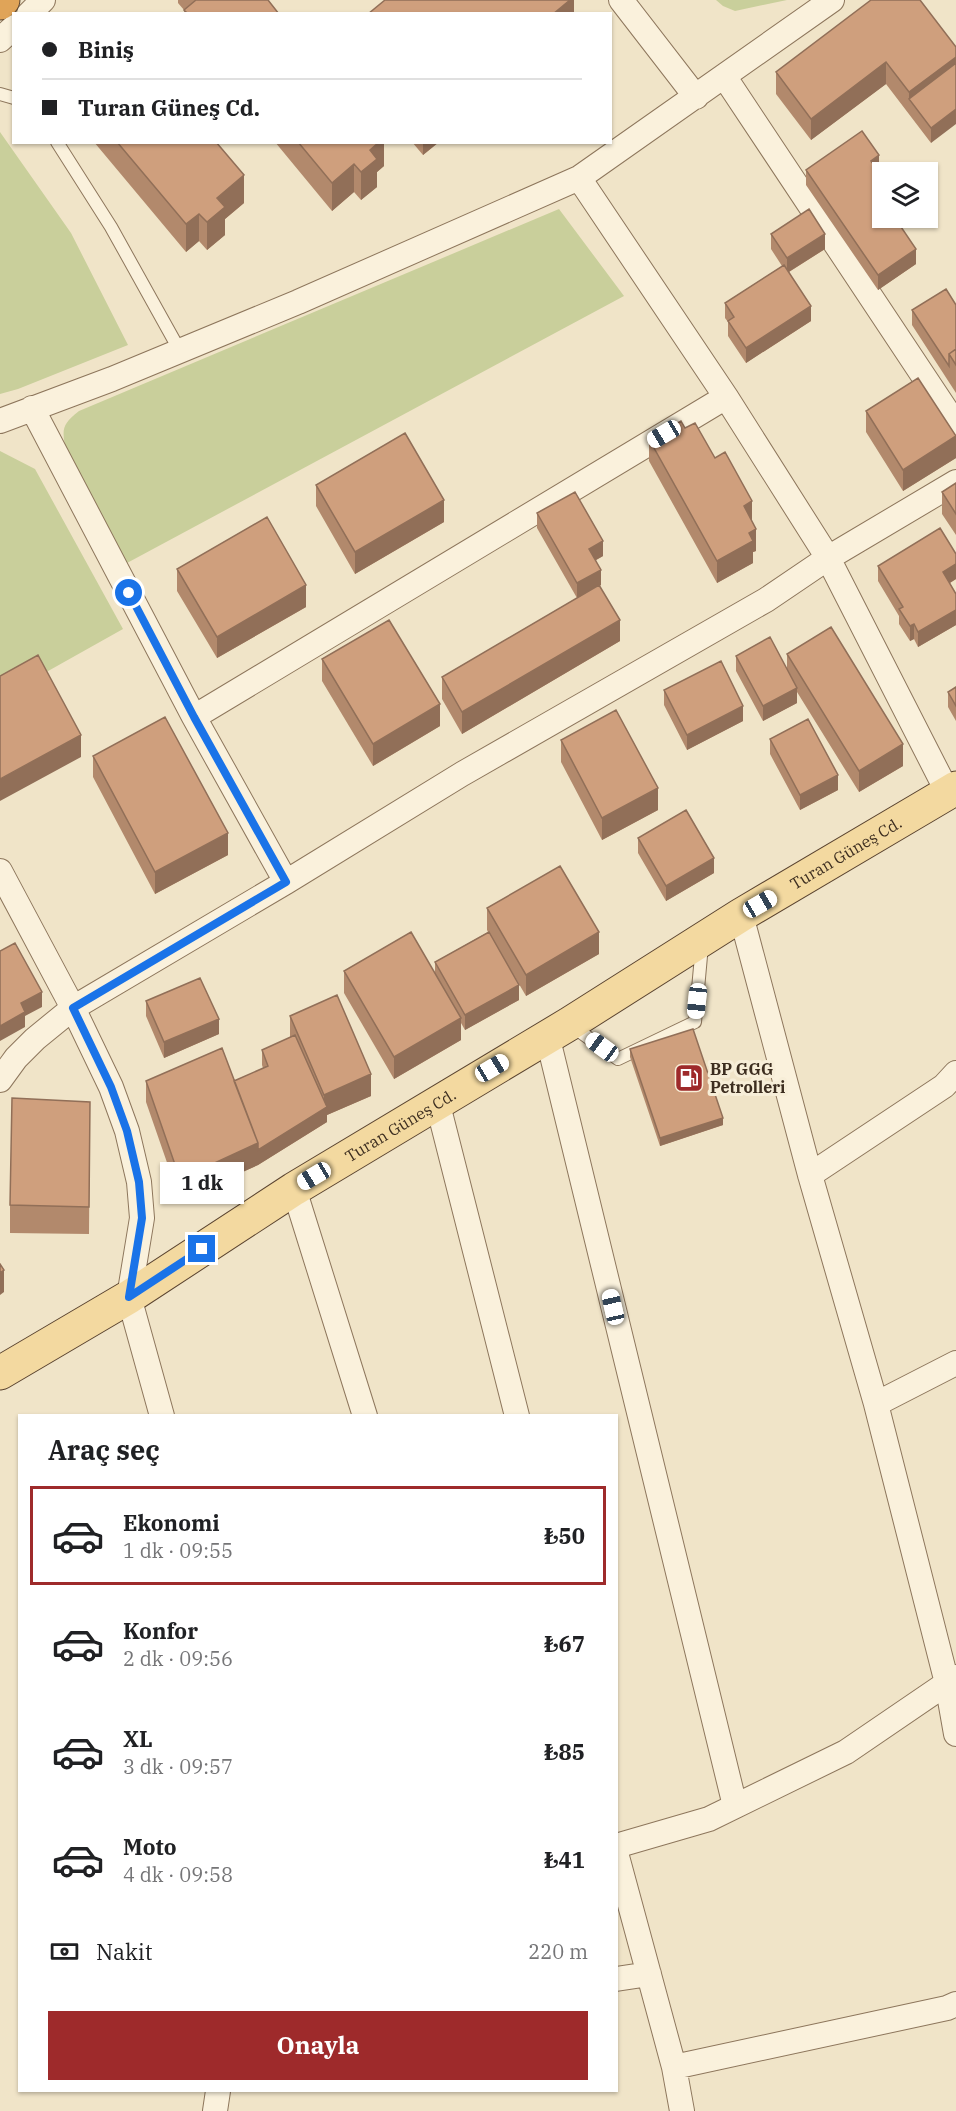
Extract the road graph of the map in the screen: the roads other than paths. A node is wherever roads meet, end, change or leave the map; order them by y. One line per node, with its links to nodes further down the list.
1 (43, 0): 4 (street)
2 (621, 0): 8 (street)
3 (832, 0): 7 (street)
4 (31, 12)
5 (12, 29): 6 (street)
6 (0, 40)
7 (724, 76): 8 (street); 15 (street)
8 (696, 97): 10 (street)
9 (58, 144): 11 (lane)
10 (579, 178): 11 (street); 12 (street)
11 (180, 351): 13 (street)
12 (726, 397): 17 (street); 18 (street)
13 (32, 408): 14 (street); 18 (street)
14 (0, 420)
15 (956, 425)
16 (956, 482): 17 (street)
17 (828, 558): 19 (street); 21 (street)
18 (194, 717): 21 (street)
19 (952, 790): 22 (main road, Turan Güneş Cd.)
20 (0, 871): 24 (street)
21 (286, 882): 24 (street)
22 (741, 915): 23 (main road, Turan Güneş Cd.); 29 (street)
23 (702, 940): 25 (main road, Turan Güneş Cd.); 25 (lane)
24 (73, 1008): 27 (street); 31 (street)
25 (558, 1030): 28 (main road, Turan Güneş Cd.); 40 (street)
26 (956, 1072): 29 (street)
27 (0, 1080)
28 (437, 1101): 30 (main road, Turan Güneş Cd.); 37 (street)
29 (810, 1175): 34 (street)
30 (294, 1189): 31 (main road, Turan Güneş Cd.); 36 (street)
31 (129, 1297): 33 (main road, Turan Güneş Cd.); 35 (street)
32 (956, 1364): 34 (street)
33 (0, 1373)
34 (876, 1404): 38 (street)
35 (161, 1414)
36 (364, 1414)
37 (516, 1414)
38 (951, 1680): 39 (street); 40 (street)
39 (956, 1734)
40 (735, 1806): 41 (street)
41 (618, 1845)
42 (618, 1860): 43 (street)
43 (649, 1974): 44 (street); 46 (street)
44 (618, 1979)
45 (956, 2004): 46 (street)
46 (674, 2067): 49 (street)
47 (218, 2092): 48 (street)
48 (215, 2111)
49 (682, 2111)

